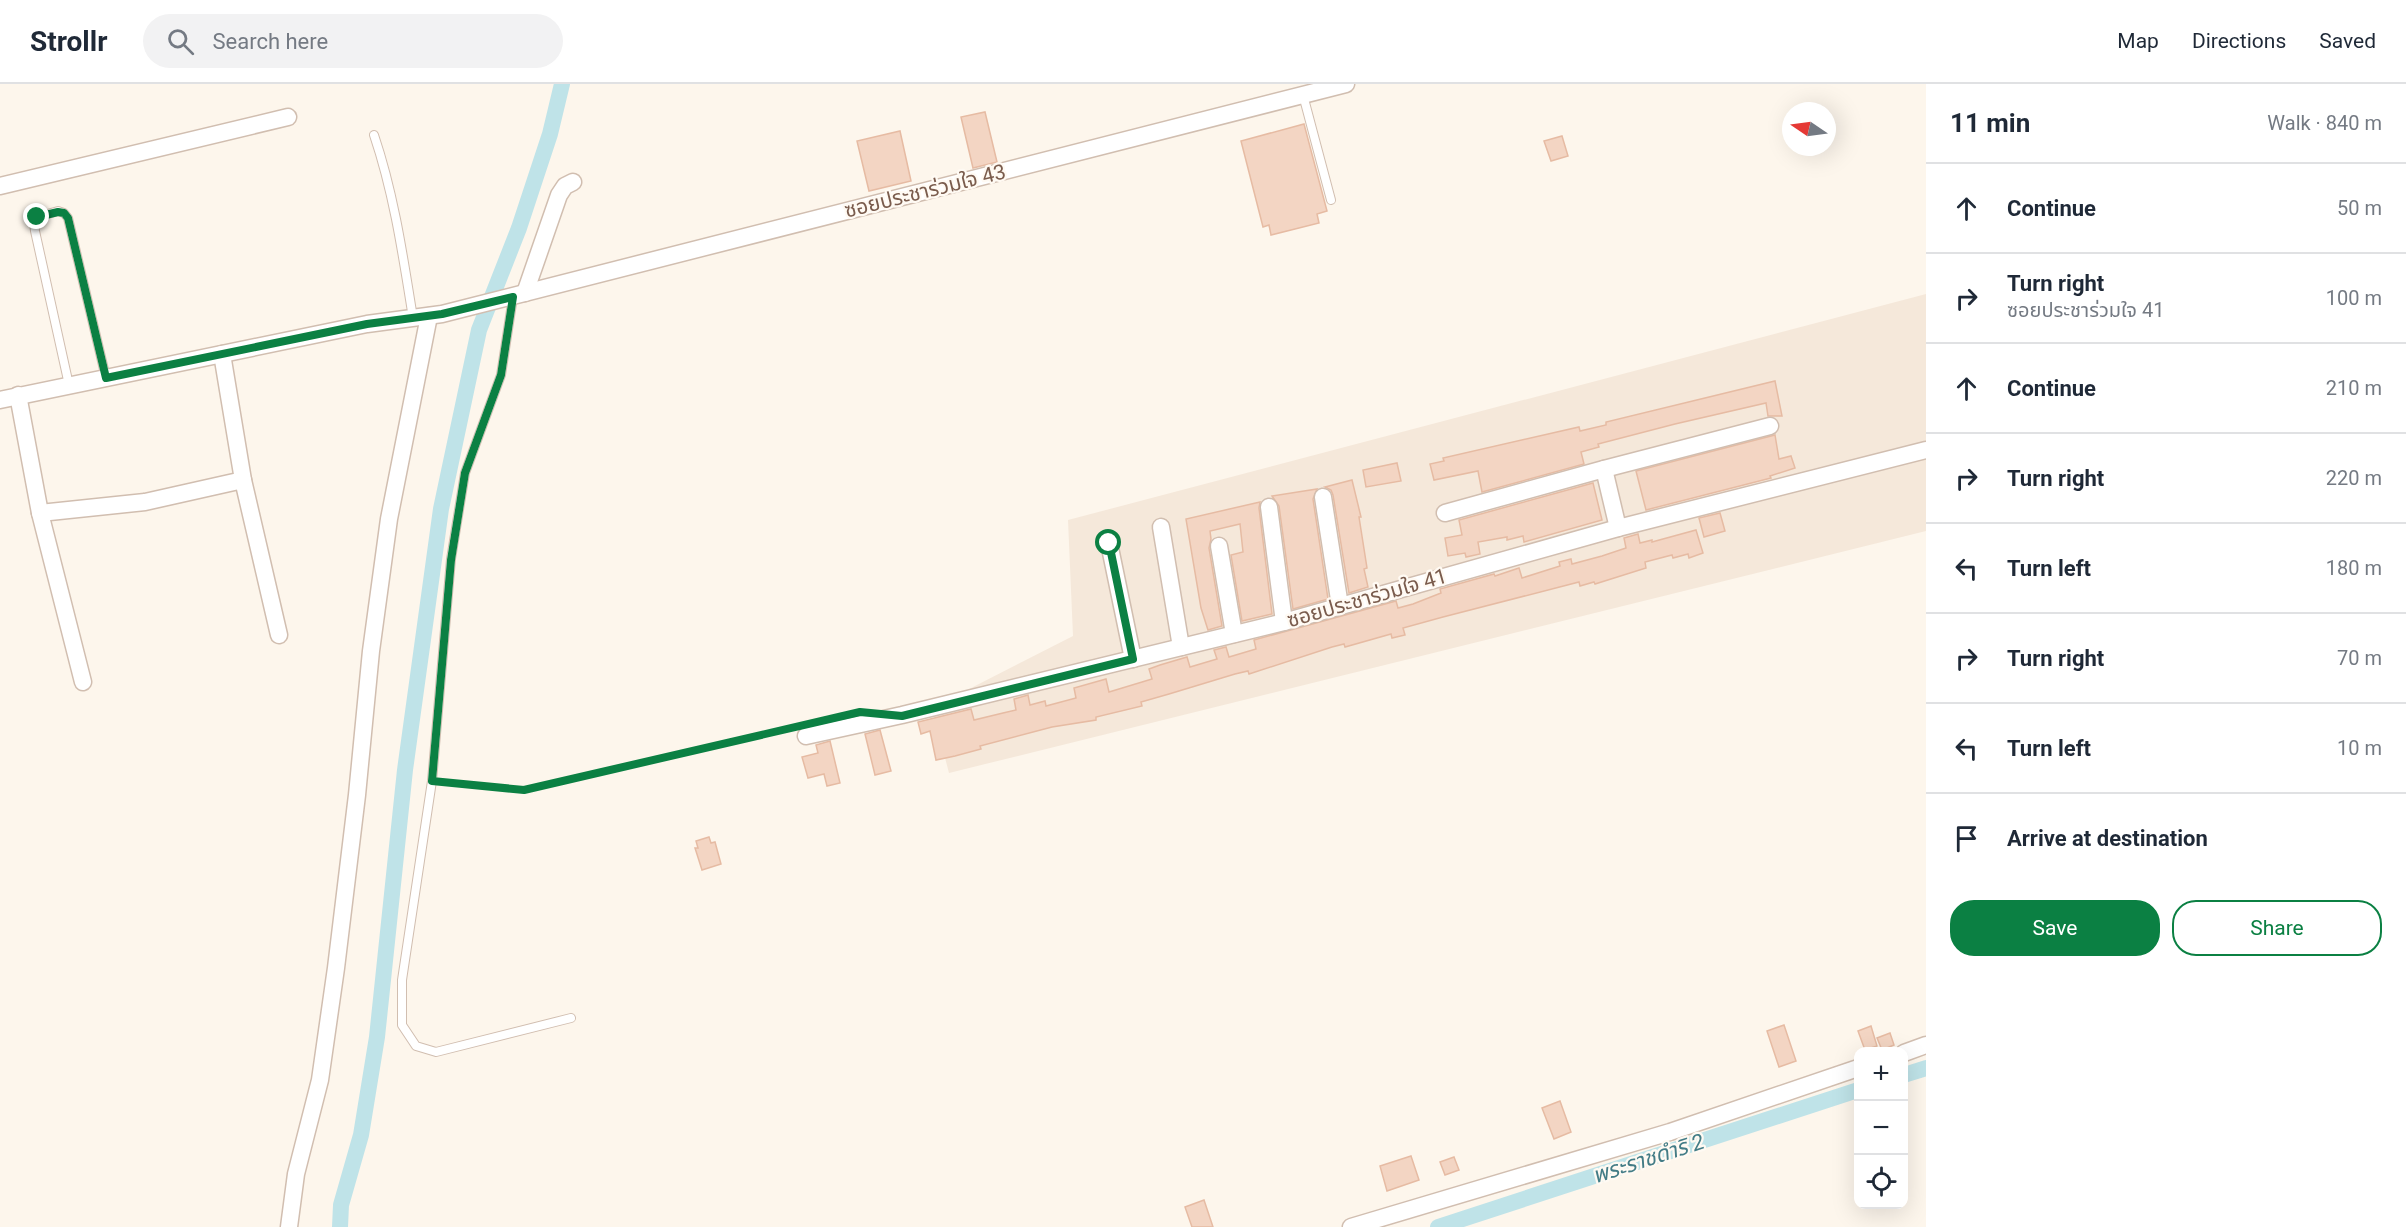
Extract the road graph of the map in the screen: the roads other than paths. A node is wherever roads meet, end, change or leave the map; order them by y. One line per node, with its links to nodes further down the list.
1 (1346, 84): 2 (street, ซอยประชาร่วมใจ 43)
2 (1303, 95): 7 (lane); 8 (street, ซอยประชาร่วมใจ 43)
3 (288, 117): 6 (street)
4 (374, 135): 9 (lane)
5 (573, 182): 8 (street)
6 (0, 186)
7 (1331, 200)
8 (514, 296): 9 (street, ซอยประชาร่วมใจ 43); 35 (lane)
9 (428, 316): 10 (street, ซอยประชาร่วมใจ 43); 39 (street)
10 (222, 354): 11 (street, ซอยประชาร่วมใจ 43); 18 (street)
11 (106, 378): 12 (street, ซอยประชาร่วมใจ 43); 12 (lane)
12 (69, 385): 13 (street, ซอยประชาร่วมใจ 43)
13 (18, 396): 14 (street, ซอยประชาร่วมใจ 43); 21 (street)
14 (0, 399)
15 (1770, 426): 17 (street)
16 (1926, 450): 24 (street, ซอยประชาร่วมใจ 41)
17 (1605, 469): 22 (street); 24 (street)
18 (243, 480): 21 (street); 30 (street)
19 (1323, 497): 27 (street)
20 (1269, 507): 28 (street)
21 (40, 513): 33 (street)
22 (1445, 513)
23 (1161, 527): 31 (street)
24 (1618, 528): 27 (street, ซอยประชาร่วมใจ 41)
25 (1109, 543): 32 (street)
26 (1218, 546): 29 (street)
27 (1340, 606): 28 (street, ซอยประชาร่วมใจ 41)
28 (1284, 622): 29 (street, ซอยประชาร่วมใจ 41)
29 (1234, 634): 31 (street, ซอยประชาร่วมใจ 41)
30 (279, 635)
31 (1181, 647): 32 (street, ซอยประชาร่วมใจ 41)
32 (1133, 659): 34 (street, ซอยประชาร่วมใจ 41)
33 (82, 682)
34 (804, 731)
35 (571, 1018)
36 (1926, 1045): 37 (street)
37 (1908, 1052)
38 (1854, 1069): 40 (street)
39 (289, 1227)
40 (1351, 1227)

